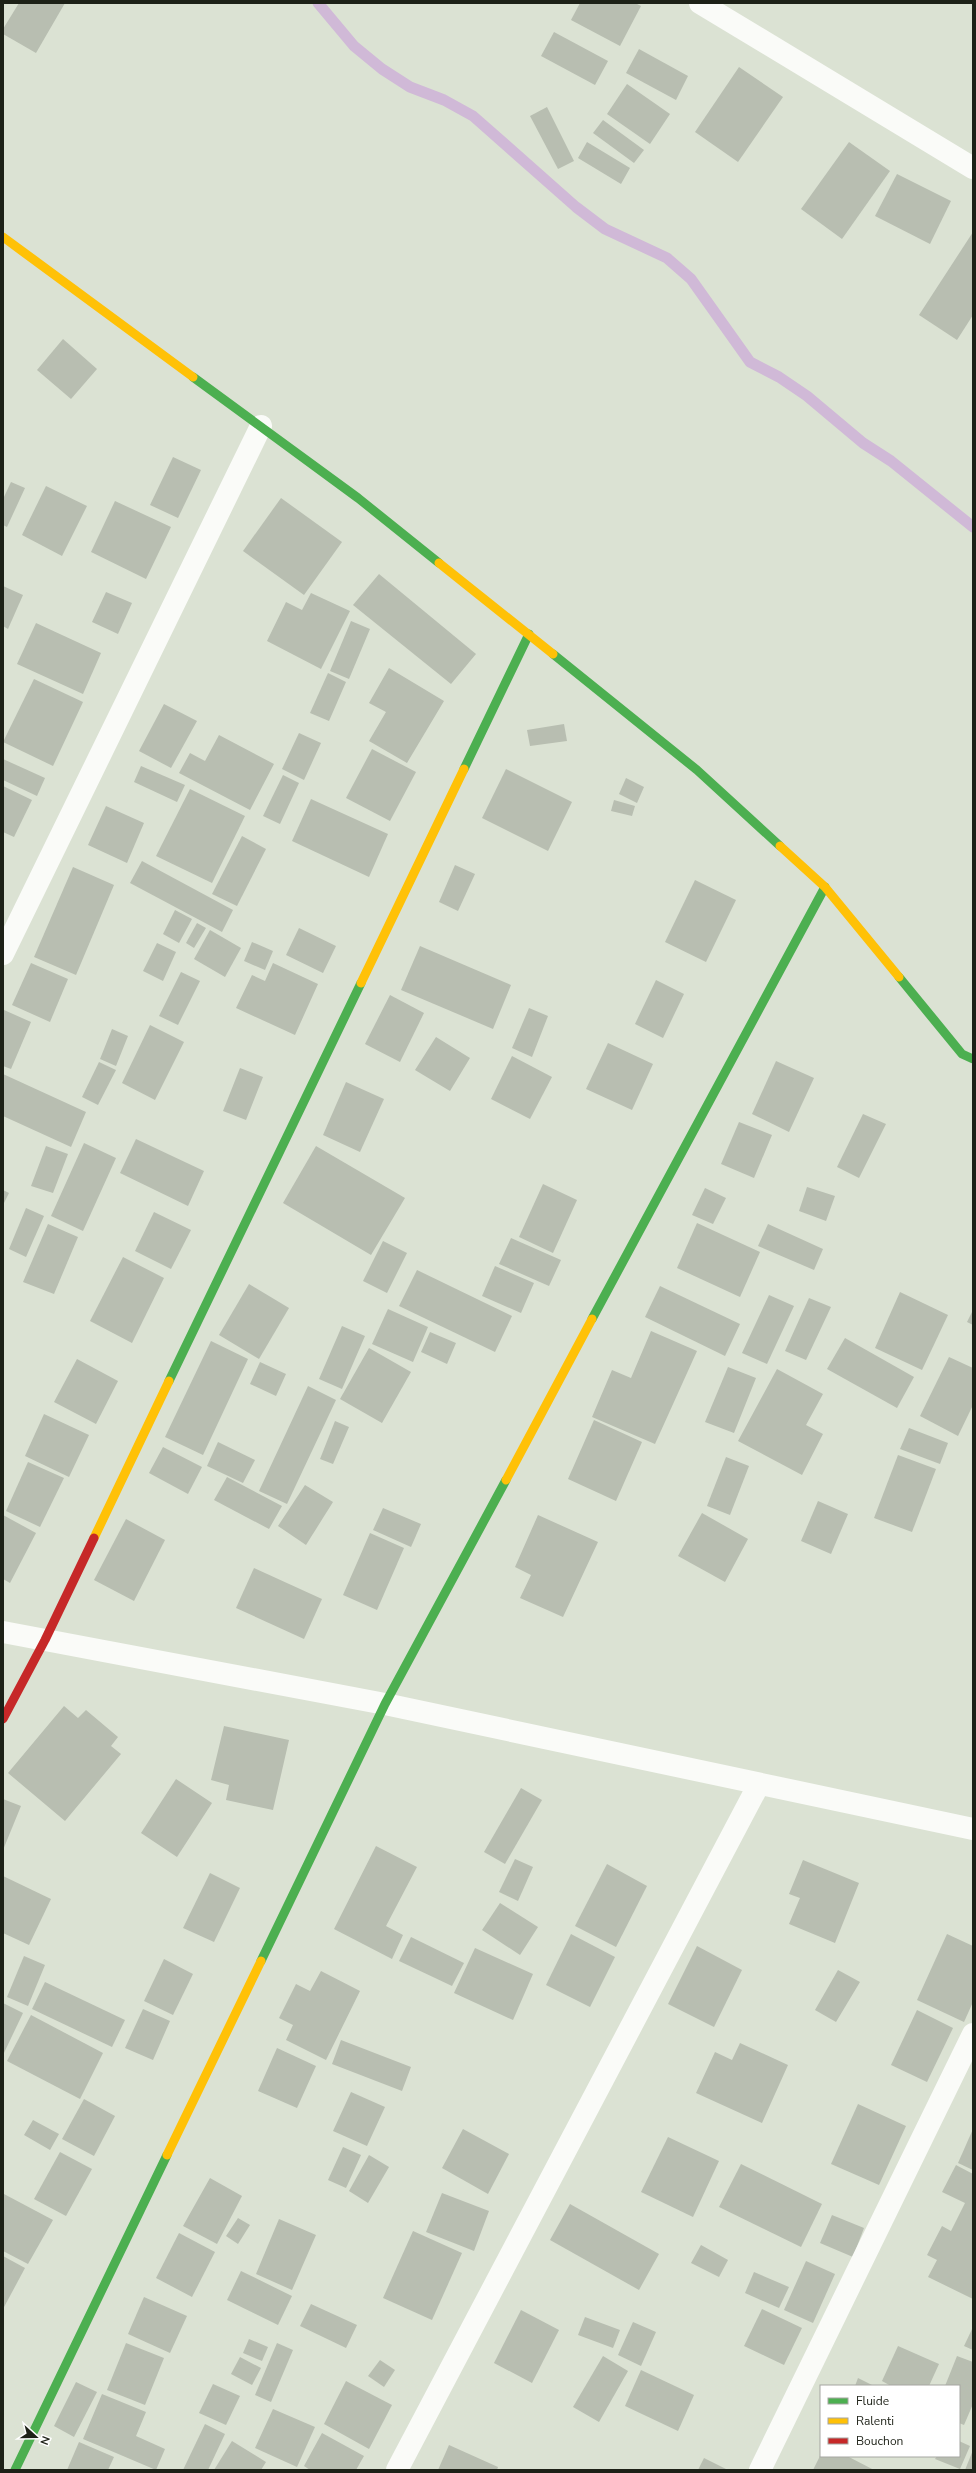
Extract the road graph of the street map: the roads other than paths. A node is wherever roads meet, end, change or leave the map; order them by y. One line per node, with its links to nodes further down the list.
1 (700, 3): 2 (street)
2 (973, 168)
3 (3, 237): 4 (street)
4 (261, 426): 5 (street); 7 (street)
5 (529, 634): 6 (street); 10 (street)
6 (825, 887): 8 (street); 11 (street)
7 (3, 954)
8 (973, 1059)
9 (3, 1632): 10 (street)
10 (45, 1640): 11 (street); 12 (street)
11 (385, 1704): 13 (street); 16 (street)
12 (3, 1719)
13 (759, 1784): 14 (street); 17 (street)
14 (973, 1829)
15 (973, 2034): 18 (street)
16 (14, 2470)
17 (397, 2470)
18 (760, 2470)

